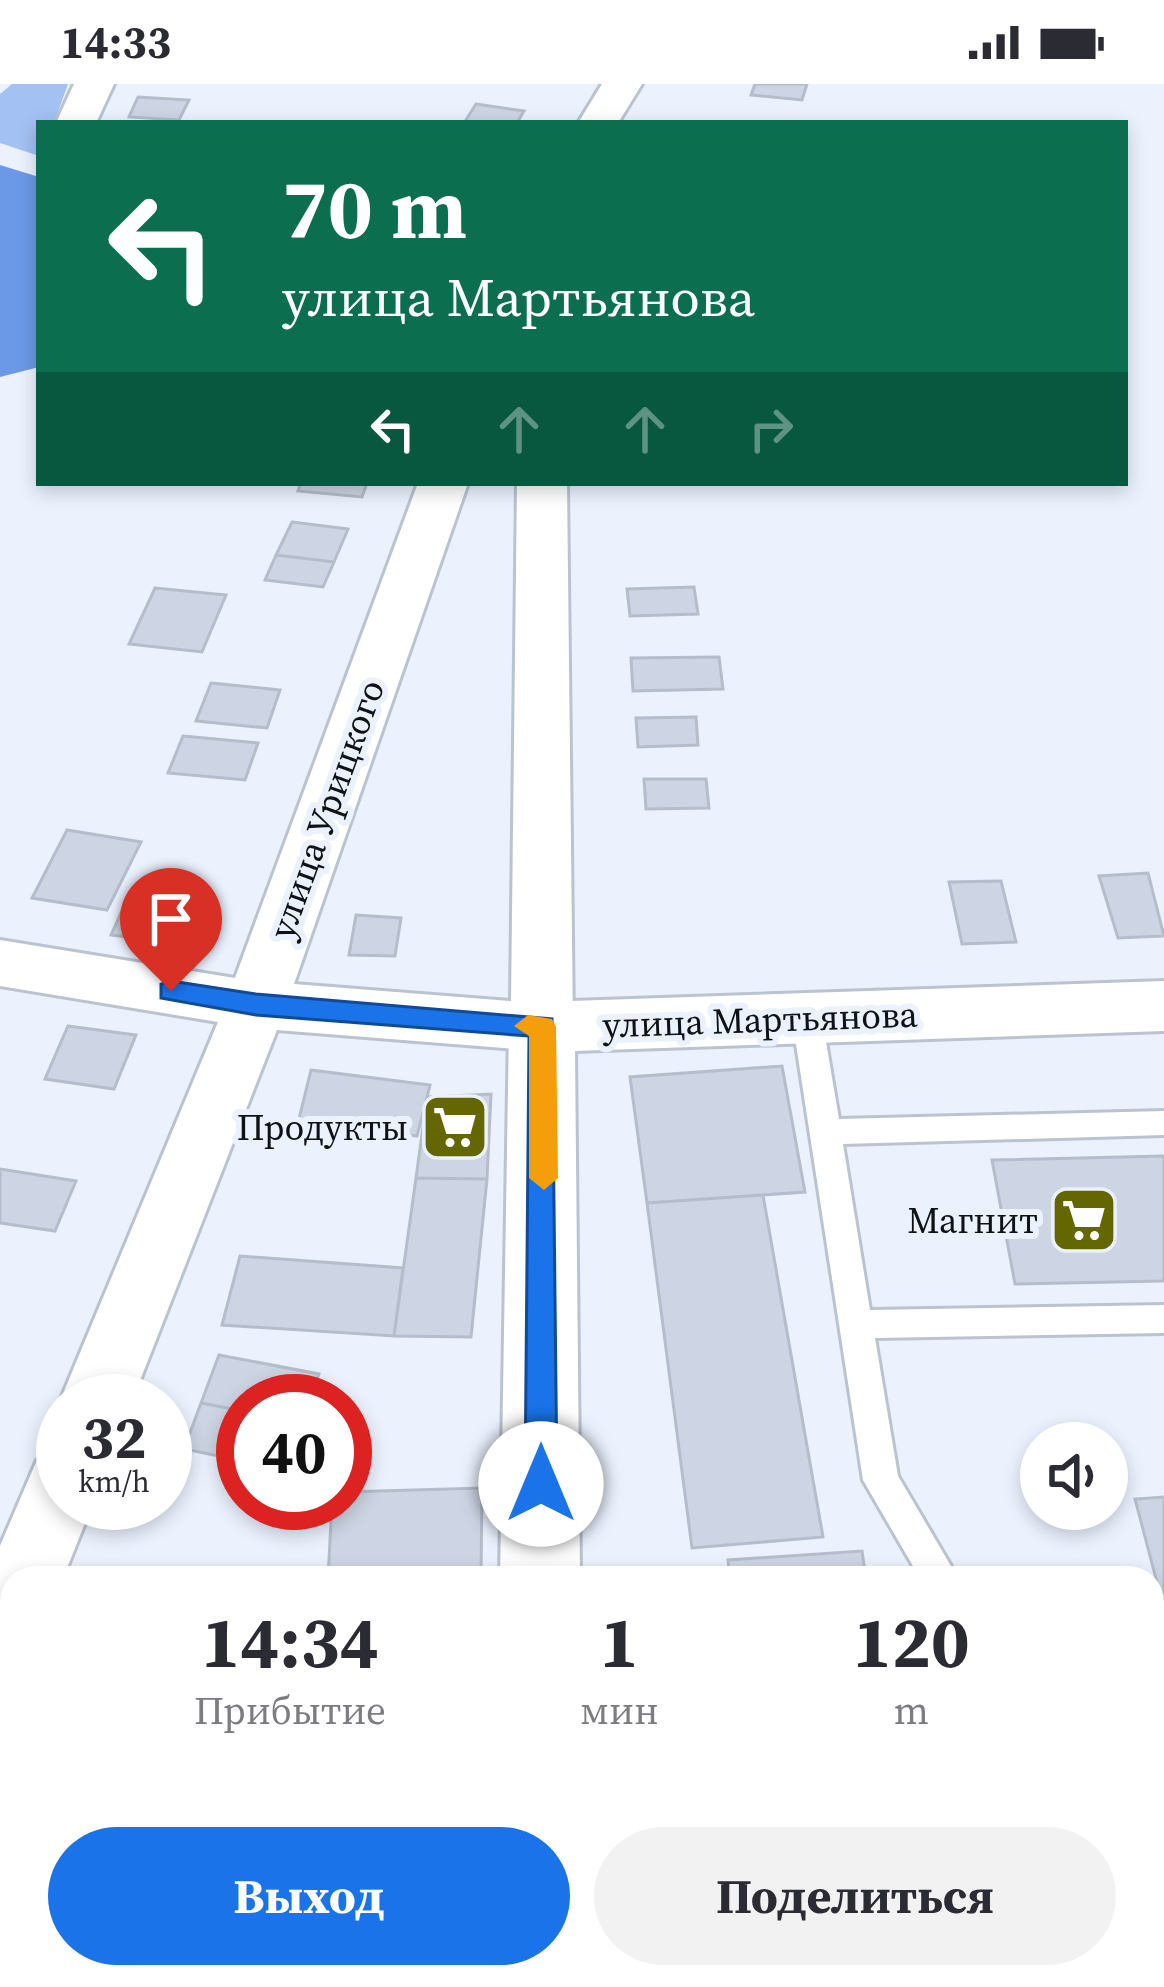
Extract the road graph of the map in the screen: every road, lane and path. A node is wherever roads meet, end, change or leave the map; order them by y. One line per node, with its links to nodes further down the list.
1 (94, 84): 3 (street)
2 (622, 84): 4 (street)
3 (77, 120)
4 (600, 120)
5 (442, 486): 8 (street, улица Урицкого)
6 (542, 486): 11 (street)
7 (0, 963): 8 (street, улица Мартьянова)
8 (256, 1005): 11 (street, улица Мартьянова); 16 (street, улица Урицкого)
9 (1164, 1006): 10 (street, улица Мартьянова)
10 (807, 1018): 11 (street, улица Мартьянова); 13 (lane)
11 (542, 1027): 19 (street)
12 (1164, 1123): 13 (lane)
13 (825, 1132): 15 (lane)
14 (1164, 1319): 15 (lane)
15 (856, 1324): 20 (lane)
16 (107, 1374)
17 (44, 1530): 18 (street)
18 (30, 1566)
19 (540, 1566)
20 (933, 1566)

